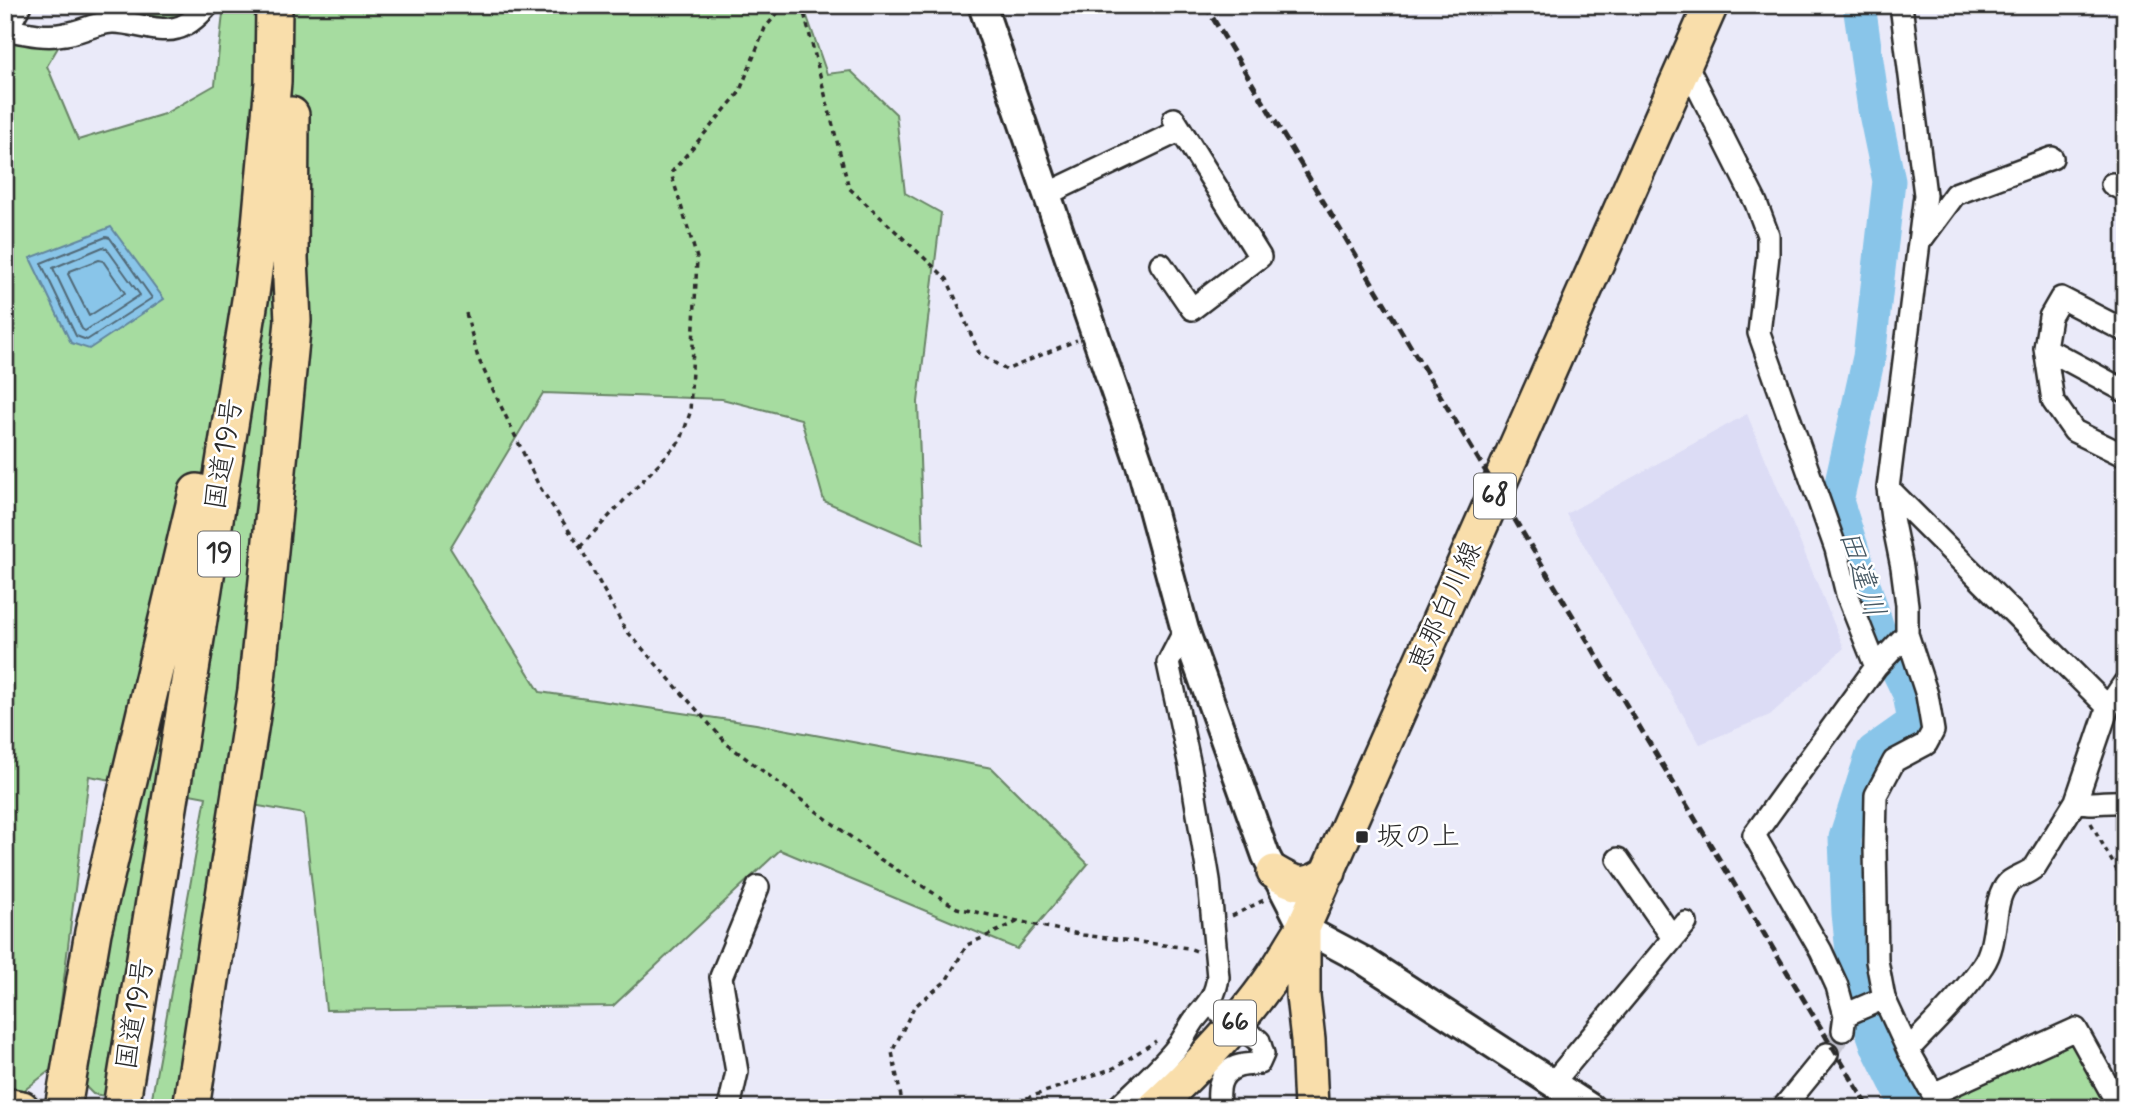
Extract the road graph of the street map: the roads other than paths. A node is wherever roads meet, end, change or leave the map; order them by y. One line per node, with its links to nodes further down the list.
1 (20, 5): 7 (street)
2 (208, 5): 7 (street)
3 (982, 5): 11 (street)
4 (1711, 5): 8 (main road, 恵那白川線 / 68)
5 (1901, 5): 12 (street)
6 (277, 15): 9 (highway, 国道19号 / 19); 38 (highway, 国道19号 / 19); 41 (highway)
7 (6, 29)
8 (1686, 64): 21 (street); 27 (main road, 恵那白川線 / 68)
9 (283, 75): 38 (highway, 国道19号 / 19); 42 (highway)
10 (2052, 158): 12 (street)
11 (1047, 194): 13 (street); 19 (street)
12 (1919, 242): 18 (street)
13 (1161, 264)
14 (2125, 331): 15 (street)
15 (2045, 348): 16 (street); 17 (street)
16 (2125, 391)
17 (2125, 456)
18 (1888, 488): 20 (street); 23 (street)
19 (1185, 630): 28 (street); 32 (street)
20 (1907, 634): 21 (street); 31 (street)
21 (1876, 667): 31 (street)
22 (2125, 682): 23 (street)
23 (2108, 707): 25 (street)
24 (2125, 802): 25 (street)
25 (2080, 803): 34 (street)
26 (1618, 859): 36 (street)
27 (1329, 872): 28 (main road); 30 (main road, 恵那白川線 / 68)
28 (1271, 885): 30 (street)
29 (758, 887): 43 (street)
30 (1303, 928): 32 (main road, 66); 33 (main road, 恵那白川線 / 68); 36 (street)
31 (1884, 998): 34 (street)
32 (1232, 1018): 33 (main road); 44 (street); 45 (main road, 66); 46 (street)
33 (1308, 1040): 47 (main road, 恵那白川線 / 68)
34 (1908, 1050): 37 (street)
35 (1827, 1054): 49 (street)
36 (1552, 1084): 48 (street)
37 (1937, 1101): 50 (street)
38 (127, 1104)
39 (5, 1105): 40 (main road)
40 (22, 1108)
41 (63, 1108)
42 (191, 1108)
43 (729, 1108)
44 (1117, 1108)
45 (1154, 1108)
46 (1219, 1108)
47 (1311, 1108)
48 (1591, 1108)
49 (1783, 1108)
50 (2120, 1108)

